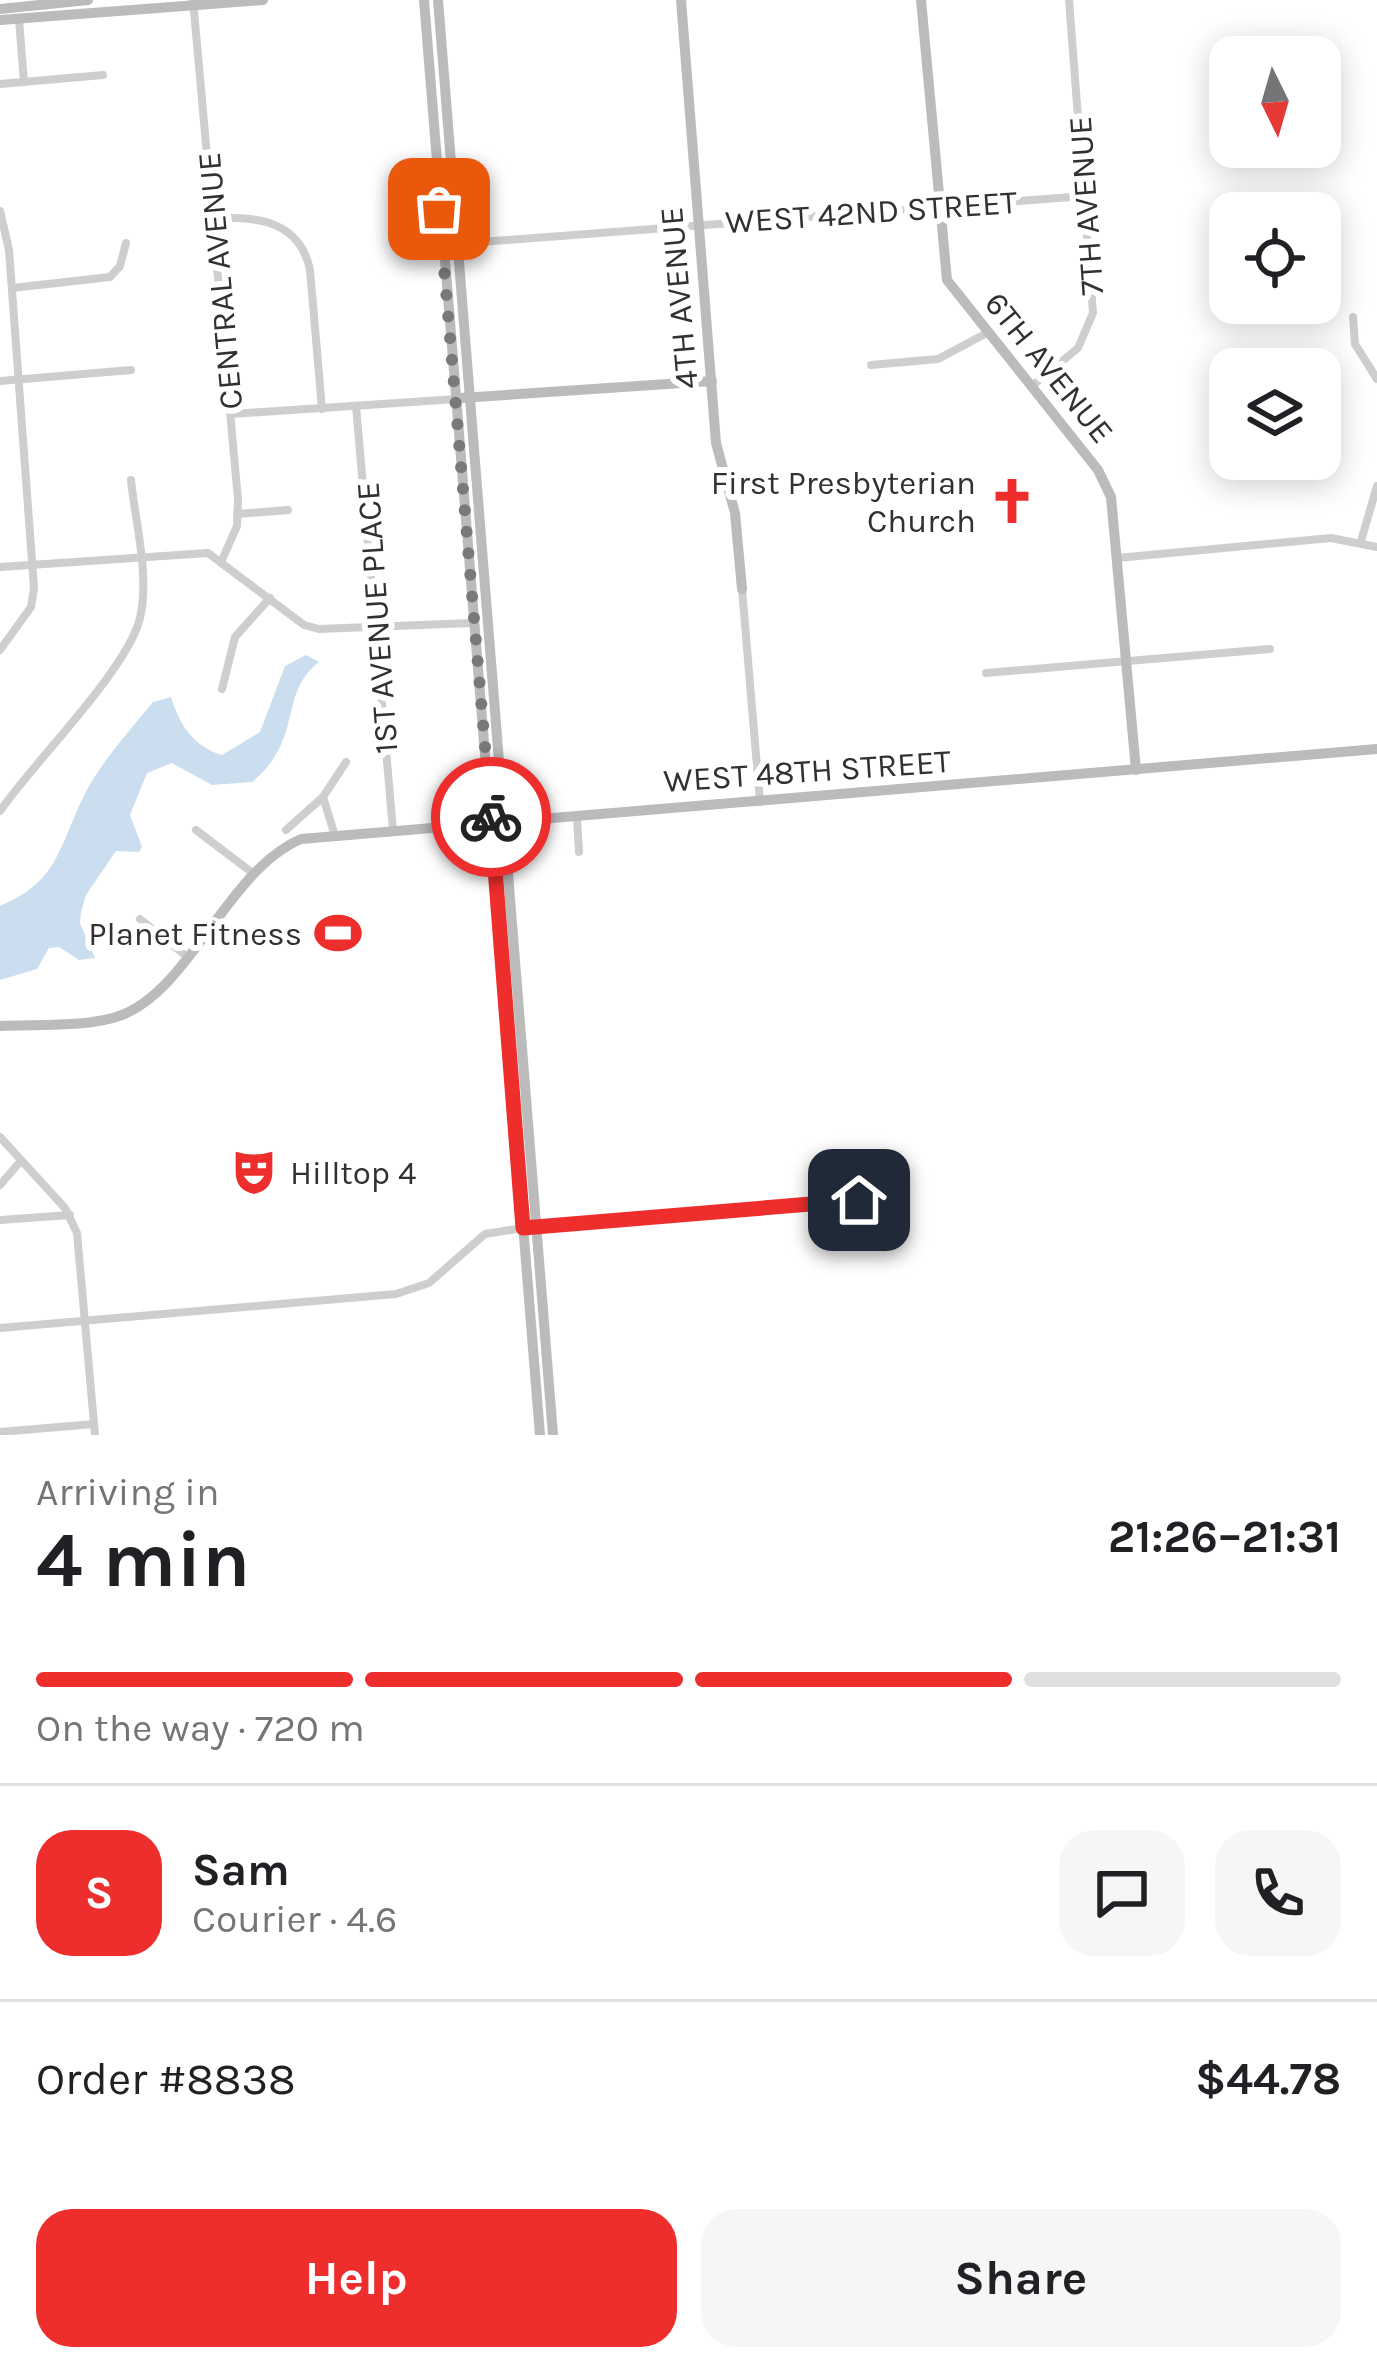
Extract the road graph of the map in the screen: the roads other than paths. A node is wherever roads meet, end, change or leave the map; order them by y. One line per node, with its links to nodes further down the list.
1 (263, 0): 7 (street)
2 (424, 0): 21 (street)
3 (438, 0): 21 (street)
4 (680, 0): 19 (street, 4TH AVENUE)
5 (921, 0): 16 (street, 6TH AVENUE)
6 (1069, 0): 15 (street, 7TH AVENUE)
7 (194, 3): 8 (street); 18 (street, CENTRAL AVENUE)
8 (92, 4): 9 (street); 10 (street)
9 (0, 9)
10 (19, 19): 11 (street); 13 (street)
11 (0, 20)
12 (103, 75): 13 (street)
13 (24, 82): 14 (street)
14 (0, 84)
15 (1084, 196): 16 (street, WEST 42ND STREET); 31 (street, 7TH AVENUE)
16 (938, 205): 19 (street, WEST 42ND STREET); 24 (street, 6TH AVENUE)
17 (0, 211): 22 (street)
18 (213, 218): 34 (street); 35 (street, CENTRAL AVENUE)
19 (699, 225): 21 (street, WEST 42ND STREET); 30 (street, 4TH AVENUE)
20 (126, 243): 22 (street)
21 (448, 244): 32 (street)
22 (11, 288): 27 (street)
23 (1353, 317): 28 (street)
24 (987, 333): 25 (street); 31 (street, 6TH AVENUE)
25 (871, 365)
26 (131, 370): 27 (street)
27 (18, 379): 29 (street); 45 (street)
28 (1377, 379)
29 (0, 381)
30 (712, 381): 32 (street); 47 (street, 4TH AVENUE)
31 (1030, 387): 43 (street, 6TH AVENUE)
32 (462, 398): 33 (street); 49 (street); 63 (street)
33 (356, 406): 34 (street); 50 (street, 1ST AVENUE PLACE)
34 (322, 409): 35 (street)
35 (231, 414): 39 (street, CENTRAL AVENUE)
36 (131, 480): 42 (street)
37 (1377, 486): 40 (street)
38 (289, 510): 39 (street)
39 (237, 514): 44 (street, CENTRAL AVENUE)
40 (1360, 541): 41 (street); 43 (street)
41 (1377, 547)
42 (139, 555): 44 (street); 45 (street); 61 (street)
43 (1117, 558): 53 (street, 6TH AVENUE)
44 (223, 560): 48 (street)
45 (34, 564): 46 (street); 52 (street)
46 (0, 567)
47 (742, 589): 60 (street)
48 (270, 598): 50 (street); 55 (street)
49 (472, 623): 50 (street); 63 (street)
50 (375, 631): 66 (street, 1ST AVENUE PLACE)
51 (1270, 649): 53 (street)
52 (0, 650)
53 (1125, 662): 54 (street); 58 (street, 6TH AVENUE)
54 (986, 673)
55 (222, 689)
56 (1377, 749): 58 (street, WEST 48TH STREET)
57 (346, 762): 59 (street)
58 (1136, 770): 60 (street, WEST 48TH STREET)
59 (322, 797): 65 (street); 67 (street)
60 (760, 802): 62 (street, WEST 48TH STREET)
61 (0, 812)
62 (576, 815): 63 (street, WEST 48TH STREET); 68 (street)
63 (496, 822): 66 (street, WEST 48TH STREET); 79 (street)
64 (196, 830): 69 (street)
65 (286, 830)
66 (393, 830): 67 (street, WEST 48TH STREET)
67 (335, 836): 69 (street, WEST 48TH STREET)
68 (579, 852)
69 (254, 874): 71 (street, WEST 48TH STREET)
70 (140, 919): 71 (street)
71 (186, 956): 72 (street, WEST 48TH STREET)
72 (0, 1026)
73 (0, 1138): 74 (street)
74 (19, 1162): 75 (street); 77 (street)
75 (0, 1185)
76 (899, 1197): 79 (street)
77 (70, 1215): 78 (street); 80 (street)
78 (0, 1220)
79 (529, 1227): 80 (street); 84 (street); 85 (street)
80 (87, 1321): 81 (street); 82 (street)
81 (0, 1328)
82 (95, 1430): 83 (street)
83 (0, 1432)
84 (540, 1435)
85 (554, 1435)

